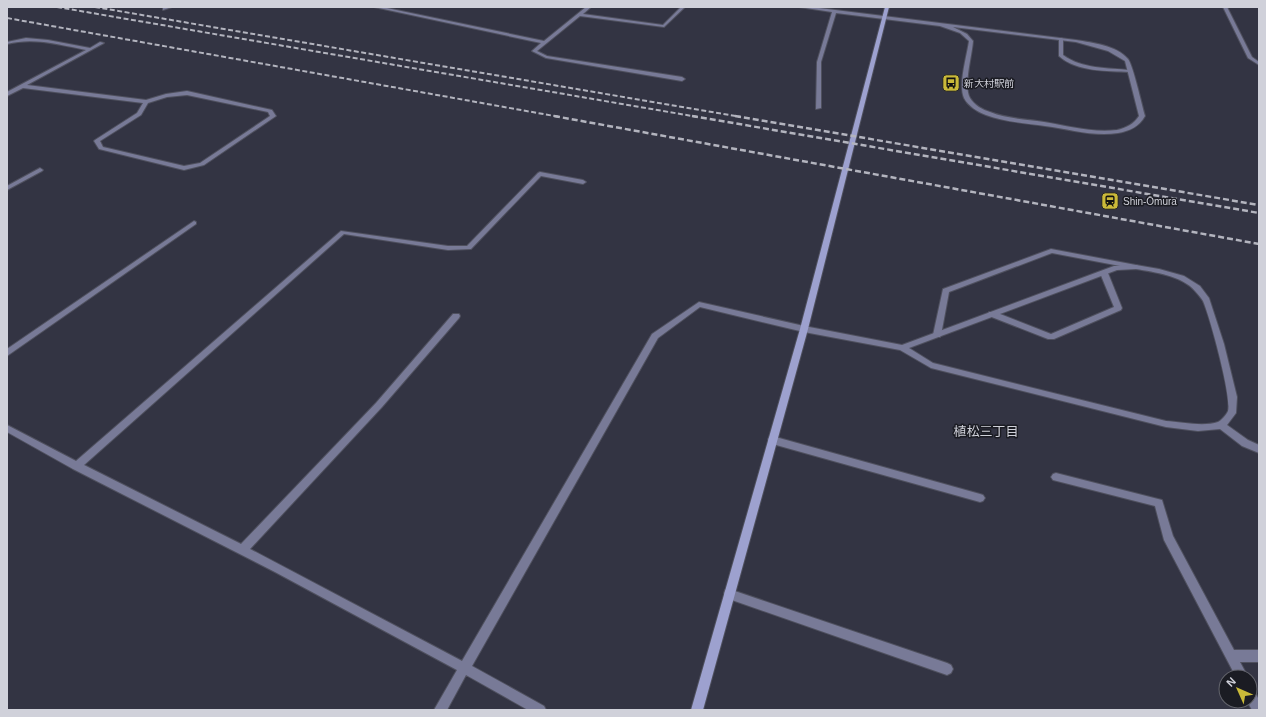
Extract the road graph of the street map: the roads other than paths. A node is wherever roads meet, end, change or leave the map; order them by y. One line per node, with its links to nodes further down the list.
1 (376, 7): 13 (street)
2 (589, 7): 9 (street)
3 (682, 7): 9 (street)
4 (801, 7): 7 (street)
5 (887, 7): 10 (street)
6 (1225, 7): 17 (street)
7 (814, 8): 8 (street)
8 (834, 11): 10 (street); 23 (street)
9 (579, 15): 13 (street)
10 (884, 17): 11 (street); 32 (street)
11 (940, 24): 12 (street); 18 (street)
12 (1061, 39): 18 (street); 18 (street)
13 (544, 42): 19 (street)
14 (7, 43): 16 (street)
15 (102, 43): 16 (street)
16 (90, 49): 20 (street)
17 (1259, 64)
18 (1130, 71)
19 (682, 79)
20 (22, 86): 21 (street); 22 (street)
21 (7, 94)
22 (146, 102): 22 (street)
23 (818, 108)
24 (40, 170): 26 (street)
25 (584, 182): 40 (street)
26 (7, 188)
27 (194, 223): 35 (street)
28 (1136, 267): 29 (street); 33 (street); 36 (street)
29 (1104, 273): 30 (street); 30 (street)
30 (992, 314): 33 (street)
31 (456, 316): 43 (street)
32 (804, 329): 34 (street); 38 (street); 47 (street)
33 (937, 335): 34 (street)
34 (902, 348): 36 (street)
35 (7, 354)
36 (1221, 425): 39 (street)
37 (7, 428): 40 (street)
38 (772, 440): 42 (street); 44 (street)
39 (1259, 449)
40 (76, 466): 43 (street)
41 (1056, 478): 45 (street)
42 (980, 498)
43 (242, 550): 47 (street)
44 (730, 594): 48 (street); 52 (street)
45 (1232, 656): 46 (street); 49 (street)
46 (1259, 656)
47 (463, 667): 50 (street); 51 (street)
48 (947, 669)
49 (1238, 669)
50 (440, 710)
51 (540, 710)
52 (697, 710)

